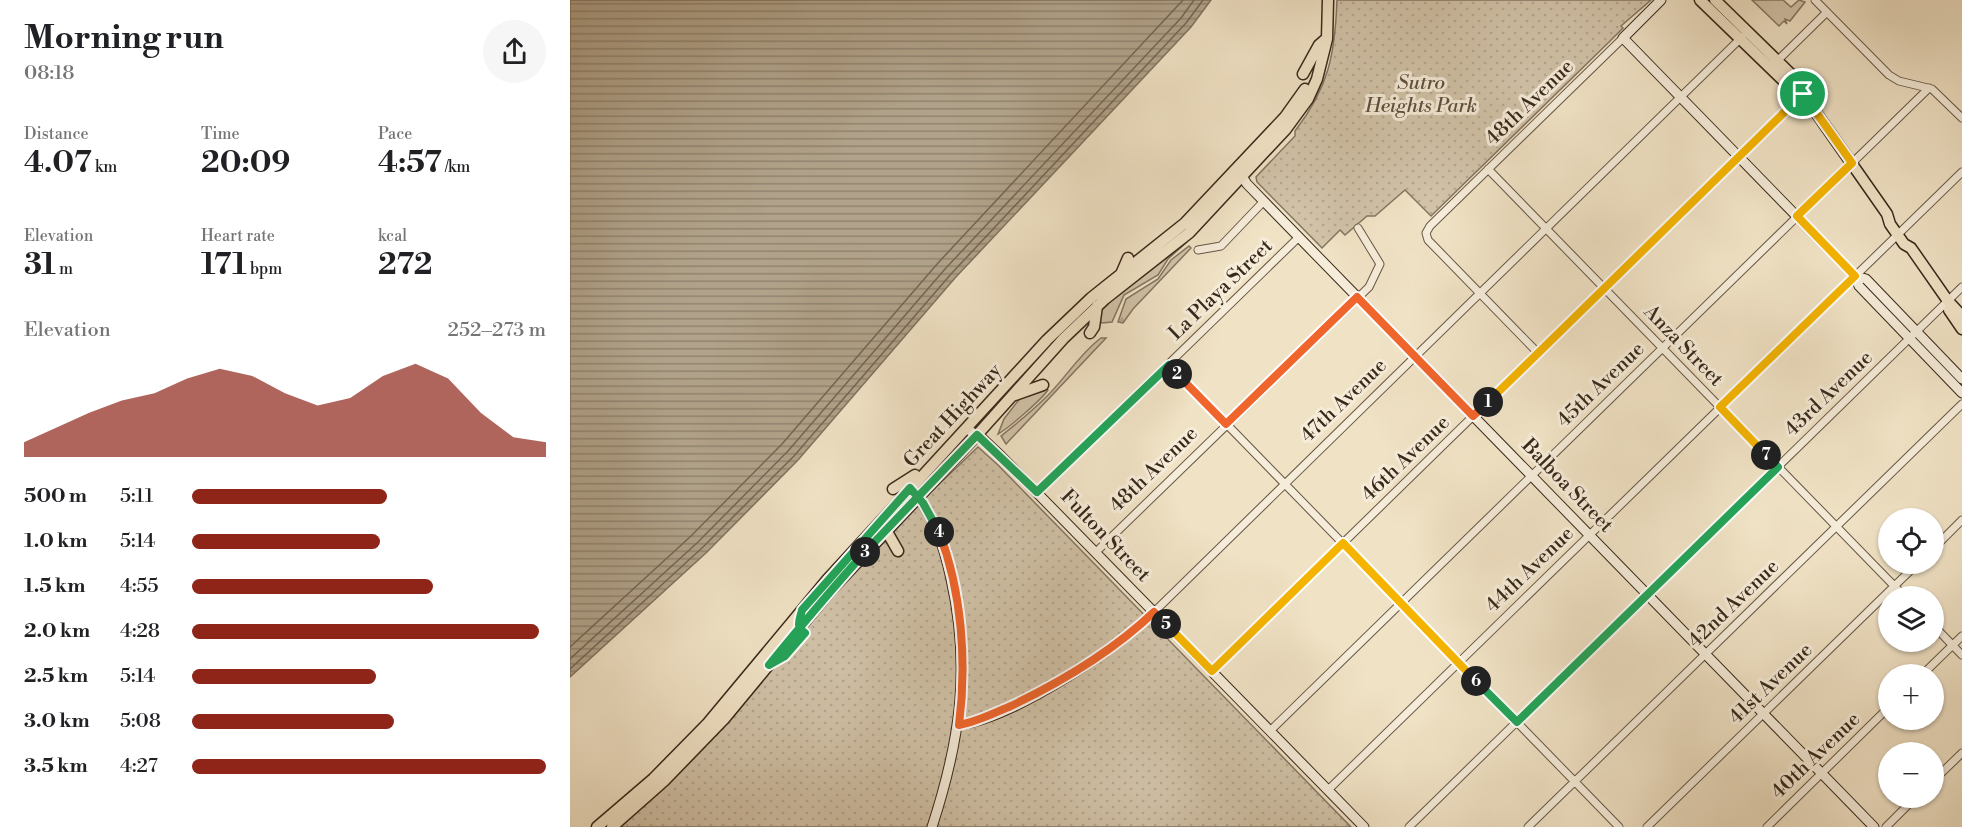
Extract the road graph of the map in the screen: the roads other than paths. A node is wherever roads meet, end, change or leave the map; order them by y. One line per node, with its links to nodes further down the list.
1 (1328, 0): 9 (main road, Great Highway)
2 (1662, 0): 8 (street, 48th Avenue)
3 (1700, 0): 7 (main road)
4 (1714, 0): 7 (main road)
5 (1815, 0): 6 (street)
6 (1827, 12): 10 (street); 12 (street)
7 (1744, 36): 10 (main road); 14 (street, 47th Avenue)
8 (1623, 38): 14 (street); 18 (street, 48th Avenue)
9 (1327, 39): 11 (main road); 20 (main road, Great Highway)
10 (1774, 64): 13 (main road)
11 (1303, 74)
12 (1929, 88): 15 (street); 17 (street, 45th Avenue)
13 (1803, 94): 16 (street, 46th Avenue); 17 (main road)
14 (1681, 97): 16 (street); 24 (street, 47th Avenue)
15 (1962, 118)
16 (1739, 157): 22 (street); 32 (street, 46th Avenue)
17 (1852, 163): 22 (street, 45th Avenue); 25 (main road)
18 (1488, 169): 24 (street, Anza Street); 33 (street, 48th Avenue)
19 (1962, 172): 25 (street, 44th Avenue)
20 (1239, 173): 21 (street, Balboa Street); 29 (main road, Great Highway); 36 (main road, Great Highway)
21 (1264, 201): 26 (street, Balboa Street); 27 (street)
22 (1797, 216): 30 (street); 41 (street, 45th Avenue)
23 (1358, 228): 34 (street, 48th Avenue)
24 (1546, 229): 32 (street, Anza Street); 33 (street, 47th Avenue)
25 (1900, 232): 30 (street, 44th Avenue); 35 (main road)
26 (1299, 237): 34 (street, Balboa Street); 44 (street, La Playa Street)
27 (1198, 250)
28 (1128, 258): 29 (main road)
29 (1122, 274): 53 (main road, Great Highway)
30 (1855, 276): 40 (street); 50 (street, 44th Avenue)
31 (1962, 287): 35 (street, 43rd Avenue)
32 (1604, 288): 41 (street, Anza Street); 42 (street, 46th Avenue)
33 (1480, 294): 42 (street); 43 (street, 47th Avenue)
34 (1357, 297): 43 (street, Balboa Street); 52 (street, 48th Avenue)
35 (1948, 301): 37 (main road); 38 (main road); 40 (street, 43rd Avenue)
36 (1097, 306): 39 (main road); 48 (main road, Great Highway)
37 (1962, 316)
38 (1962, 329)
39 (1090, 333)
40 (1913, 335): 45 (street); 47 (street); 56 (street, 43rd Avenue)
41 (1662, 348): 50 (street, Anza Street); 57 (street, 45th Avenue)
42 (1538, 353): 51 (street, 46th Avenue)
43 (1415, 356): 51 (street, Balboa Street); 58 (street, 47th Avenue)
44 (1169, 365): 52 (street); 61 (street, La Playa Street)
45 (1962, 379)
46 (1043, 384): 48 (main road)
47 (1962, 393)
48 (1012, 396): 54 (main road, Great Highway)
49 (1962, 404): 63 (street, 42nd Avenue)
50 (1720, 407): 56 (street, Anza Street); 66 (street, 44th Avenue)
51 (1473, 416): 57 (street, Balboa Street); 68 (street, 46th Avenue)
52 (1226, 424): 58 (street); 70 (street, 48th Avenue)
53 (967, 429): 54 (street, Fulton Street); 55 (main road, Great Highway)
54 (977, 435): 60 (main road, Great Highway); 61 (street, Fulton Street)
55 (940, 457): 59 (main road); 60 (main road, Great Highway)
56 (1778, 467): 63 (street, Anza Street); 73 (street, 43rd Avenue)
57 (1531, 475): 66 (street, Balboa Street); 75 (street, 45th Avenue)
58 (1285, 484): 68 (street); 77 (street, 47th Avenue)
59 (893, 489)
60 (914, 492): 64 (main road, Great Highway); 65 (main road, Great Highway); 92 (street)
61 (1037, 492): 70 (street, Fulton Street)
62 (1962, 520): 67 (street)
63 (1836, 527): 72 (street, Anza Street); 82 (street, 42nd Avenue)
64 (886, 530): 65 (main road); 69 (main road); 78 (main road, Great Highway)
65 (868, 535): 76 (main road, Great Highway)
66 (1589, 535): 73 (street, Balboa Street); 84 (street, 44th Avenue)
67 (1944, 538)
68 (1343, 543): 75 (street); 86 (street, 46th Avenue)
69 (898, 551)
70 (1096, 552): 77 (street, Fulton Street)
71 (1907, 574): 72 (street, 41st Avenue)
72 (1894, 586)
73 (1647, 594): 82 (street, Balboa Street); 91 (street, 43rd Avenue)
74 (1878, 602): 89 (street, 41st Avenue)
75 (1401, 603): 84 (street); 94 (street, 45th Avenue)
76 (802, 610): 78 (main road); 88 (main road, Great Highway)
77 (1154, 612): 86 (street, Fulton Street); 92 (street, 47th Avenue)
78 (802, 631): 87 (main road, Great Highway)
79 (1962, 636): 81 (street)
80 (1944, 637): 81 (street)
81 (1953, 646): 83 (street); 85 (street)
82 (1706, 654): 89 (street, Balboa Street); 99 (street, 42nd Avenue)
83 (1962, 655)
84 (1459, 662): 91 (street); 100 (street, 44th Avenue)
85 (1934, 664)
86 (1212, 671): 94 (street, Fulton Street)
87 (758, 678): 88 (main road); 93 (main road, Great Highway)
88 (730, 694): 93 (main road); 101 (main road)
89 (1764, 714): 97 (street, Balboa Street); 111 (street, 41st Avenue)
90 (1878, 718): 97 (street, 40th Avenue)
91 (1517, 722): 99 (street); 108 (street, 43rd Avenue)
92 (959, 725): 106 (street)
93 (717, 727): 98 (main road, Great Highway)
94 (1270, 731): 100 (street, Fulton Street)
95 (1962, 753): 96 (street)
96 (1944, 770)
97 (1822, 773): 112 (street, 40th Avenue); 113 (street, Balboa Street)
98 (664, 781): 101 (main road); 103 (main road, Great Highway)
99 (1575, 782): 109 (street, 42nd Avenue); 110 (street)
100 (1328, 790): 107 (street, Fulton Street)
101 (637, 794): 103 (main road); 104 (main road)
102 (1906, 808): 114 (street)
103 (622, 819): 105 (main road, Great Highway)
104 (597, 827)
105 (612, 827)
106 (932, 827)
107 (1364, 827)
108 (1409, 827)
109 (1528, 827)
110 (1619, 827)
111 (1647, 827)
112 (1767, 827)
113 (1874, 827)
114 (1886, 827)

